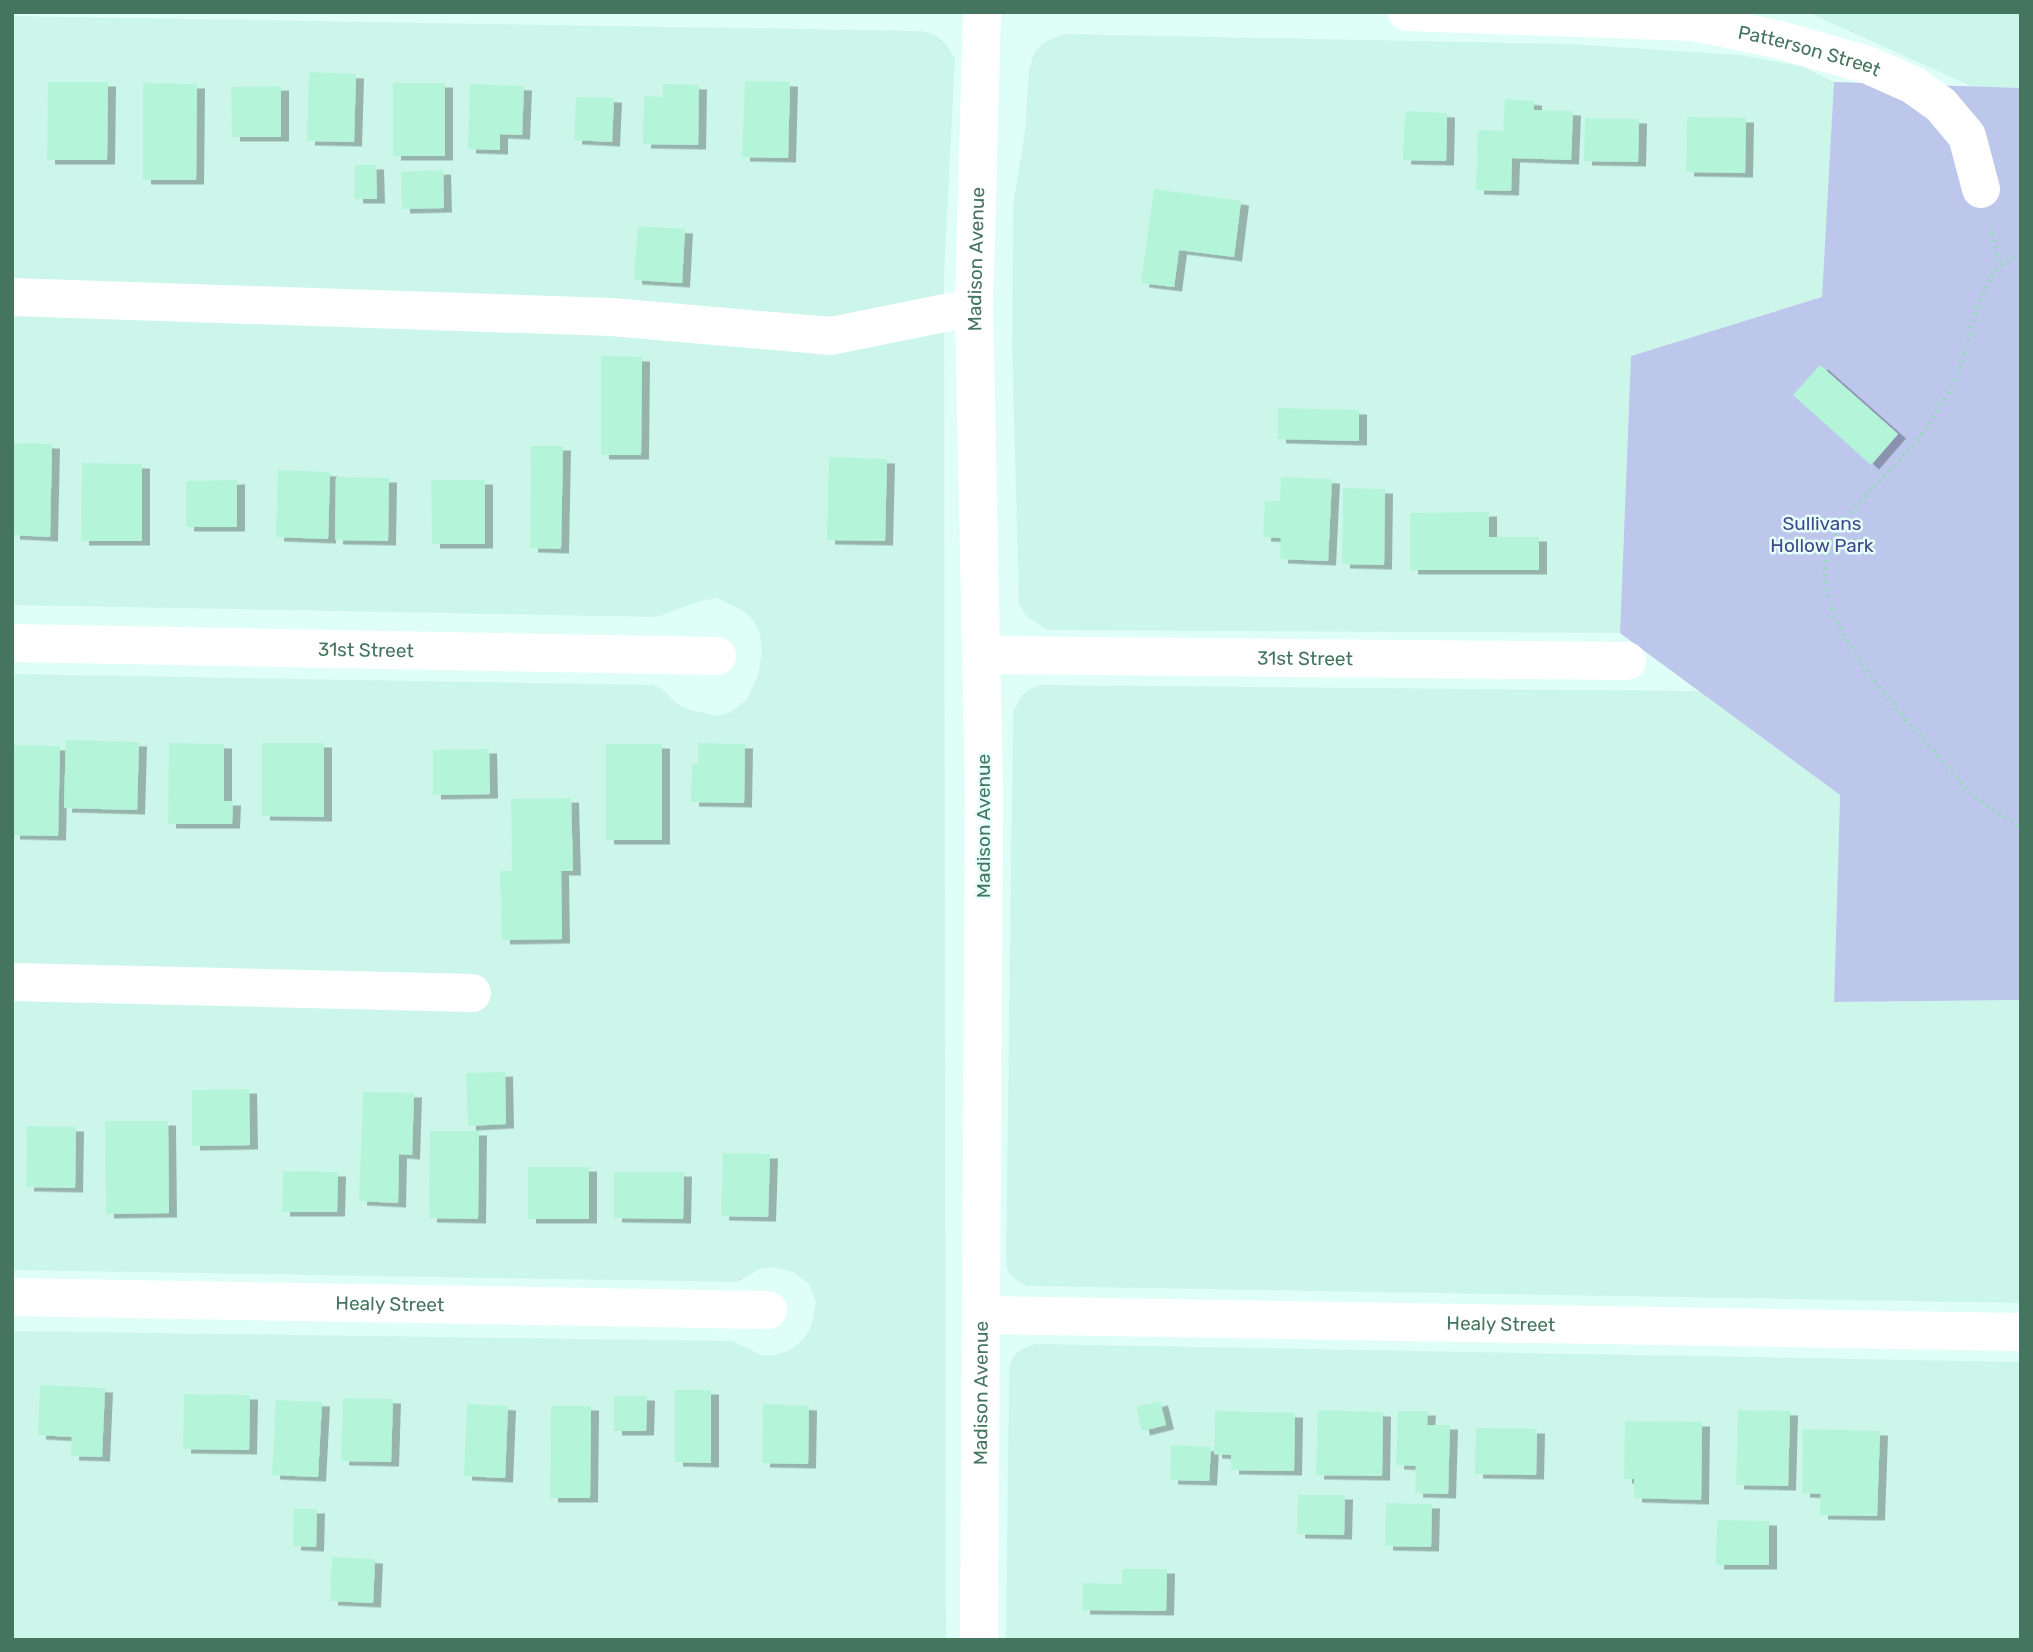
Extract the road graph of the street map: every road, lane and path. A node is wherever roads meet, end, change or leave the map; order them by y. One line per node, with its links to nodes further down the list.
1 (982, 12): 6 (street, Madison Avenue)
2 (1407, 12): 3 (street, Patterson Street)
3 (1980, 189)
4 (2021, 254): 11 (path)
5 (12, 297): 6 (street)
6 (974, 307): 8 (street, Madison Avenue)
7 (12, 643): 9 (street, 31st Street)
8 (981, 655): 10 (street, 31st Street); 16 (street, Madison Avenue)
9 (717, 656)
10 (1627, 661)
11 (2021, 827)
12 (12, 982): 13 (street)
13 (472, 993)
14 (12, 1297): 15 (street, Healy Street)
15 (768, 1310)
16 (983, 1315): 17 (street, Healy Street); 18 (street, Madison Avenue)
17 (2021, 1332)
18 (979, 1640)

